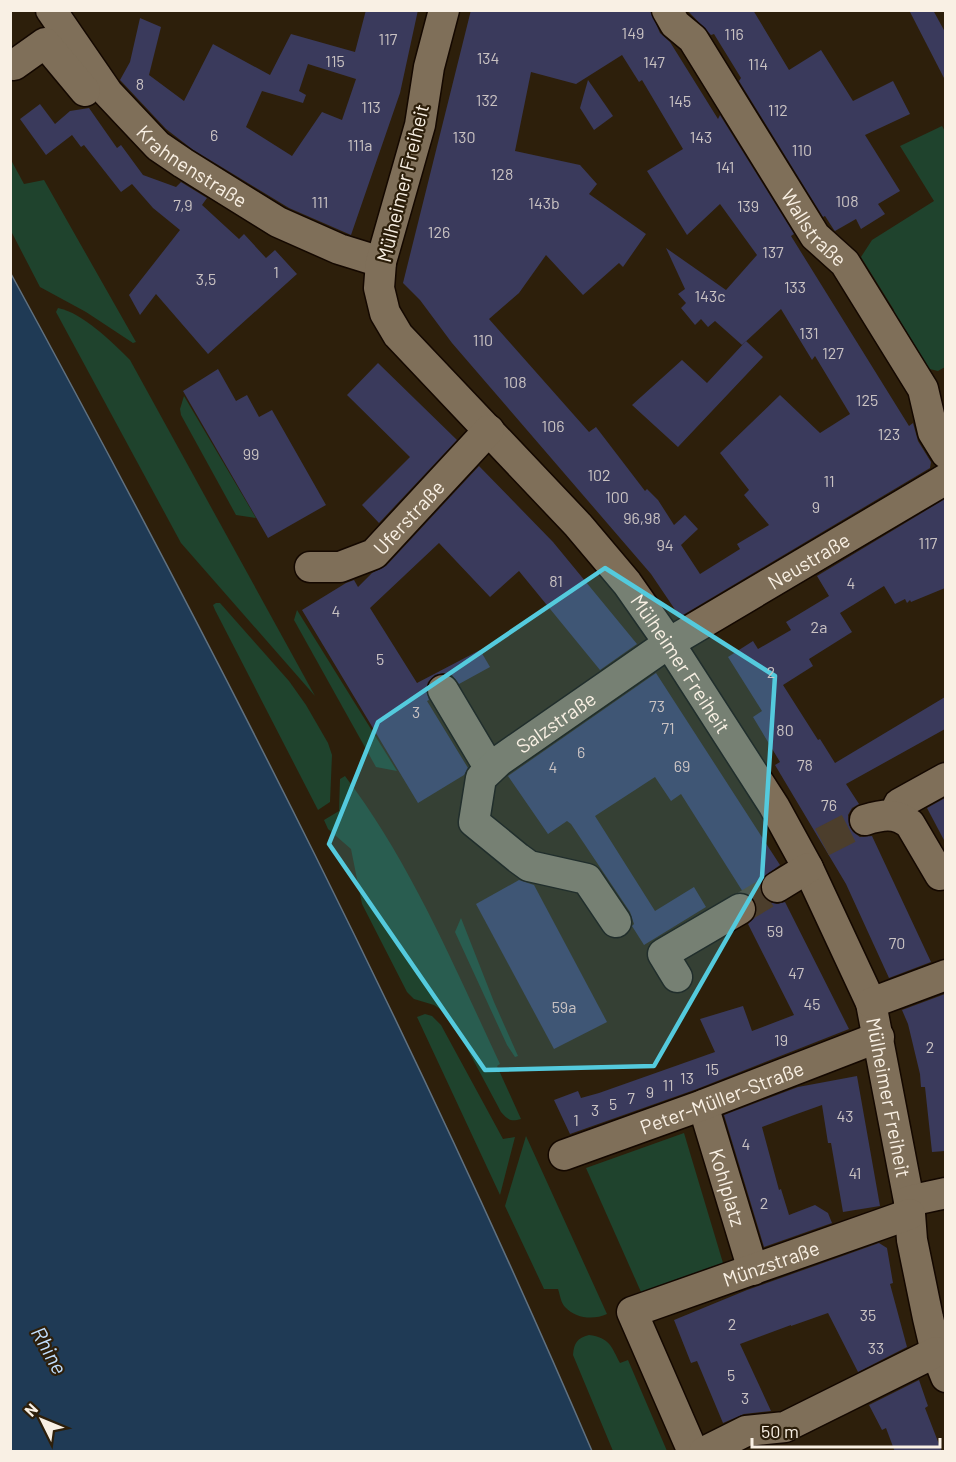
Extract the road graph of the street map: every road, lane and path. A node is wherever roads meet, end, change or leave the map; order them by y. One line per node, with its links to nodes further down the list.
1 (51, 10): 5 (street, Krahnenstraße)
2 (444, 10): 6 (street, Mülheimer Freiheit)
3 (667, 10): 7 (street, Wallstraße)
4 (14, 65): 5 (street)
5 (183, 163): 6 (street, Krahnenstraße)
6 (381, 262): 8 (street, Mülheimer Freiheit)
7 (934, 382): 9 (street, Wallstraße)
8 (489, 430): 11 (street, Uferstraße); 12 (street, Mülheimer Freiheit)
9 (945, 453)
10 (945, 479): 12 (street, Neustraße)
11 (310, 567)
12 (669, 643): 14 (street, Salzstraße); 16 (street, Mülheimer Freiheit)
13 (443, 690): 14 (street)
14 (490, 769): 20 (street, Salzstraße)
15 (945, 778): 17 (street)
16 (810, 855): 18 (street); 23 (street, Mülheimer Freiheit)
17 (940, 875)
18 (777, 887)
19 (740, 909): 22 (street)
20 (616, 922)
21 (945, 975): 23 (street)
22 (677, 977)
23 (871, 1003): 24 (street, Mülheimer Freiheit)
24 (879, 1037): 25 (street, Peter-Müller-Straße); 28 (street, Mülheimer Freiheit)
25 (703, 1105): 26 (street, Peter-Müller-Straße); 29 (street, Kohlplatz)
26 (564, 1155)
27 (945, 1193): 28 (street, Münzstraße)
28 (909, 1208): 29 (street, Münzstraße); 30 (street, Mülheimer Freiheit)
29 (753, 1270): 31 (street, Münzstraße)
30 (941, 1365): 32 (street)
31 (693, 1452)
32 (704, 1452)

